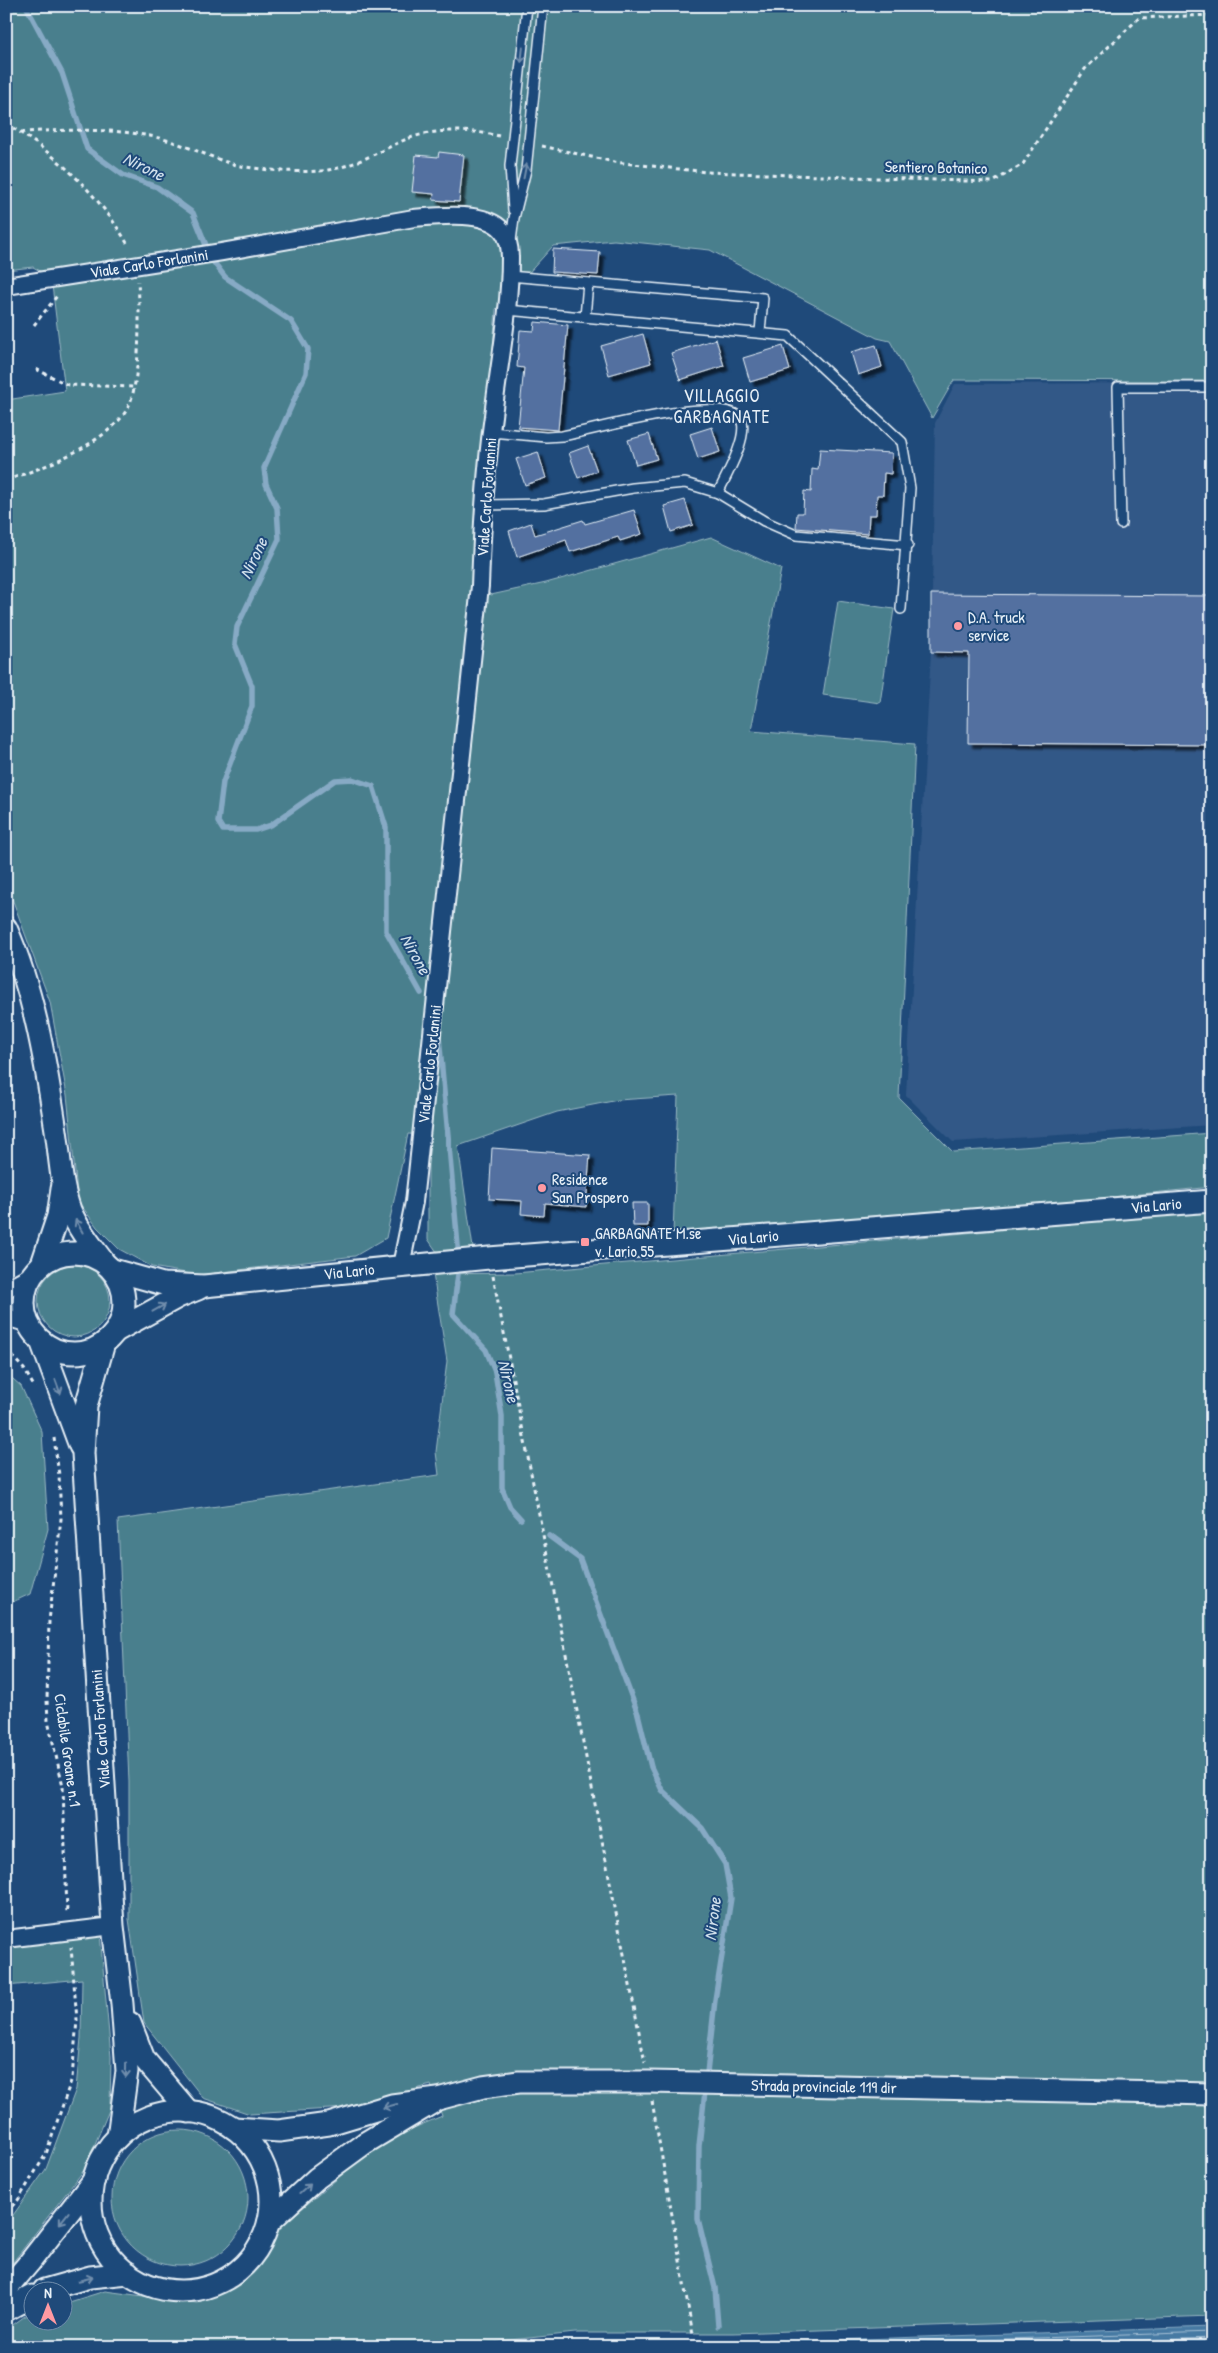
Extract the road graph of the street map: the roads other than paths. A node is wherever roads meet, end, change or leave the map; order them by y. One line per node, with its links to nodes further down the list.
1 (527, 6): 3 (lane, one-way to 3)
2 (542, 6): 3 (lane, one-way to 2)
3 (514, 218): 4 (lane)
4 (510, 248): 5 (street, Viale Carlo Forlanini); 7 (street, Viale Carlo Forlanini)
5 (509, 276): 6 (lane); 8 (street, Viale Carlo Forlanini)
6 (588, 283): 9 (lane); 10 (lane)
7 (6, 286)
8 (506, 310): 9 (lane); 12 (street, Viale Carlo Forlanini)
9 (586, 317): 10 (lane)
10 (760, 332): 16 (lane)
11 (1212, 387): 15 (lane)
12 (491, 432): 13 (lane); 14 (street, Viale Carlo Forlanini)
13 (718, 493): 14 (lane); 16 (lane)
14 (482, 505): 22 (street, Viale Carlo Forlanini)
15 (1121, 524)
16 (908, 545): 17 (lane)
17 (902, 609)
18 (6, 928): 19 (street)
19 (62, 1187): 21 (street, one-way to 19); 23 (street)
20 (1212, 1201): 22 (street, Via Lario)
21 (108, 1266): 23 (street); 24 (street, Via Lario); 28 (street)
22 (401, 1266): 24 (street, Via Lario)
23 (37, 1270): 25 (street); 27 (street)
24 (204, 1286): 28 (street, Via Lario, one-way to 24)
25 (6, 1289)
26 (6, 1317): 27 (street)
27 (28, 1324): 29 (street)
28 (110, 1337): 29 (street); 30 (street, Viale Carlo Forlanini)
29 (41, 1341): 30 (street, Viale Carlo Forlanini, one-way to 30)
30 (82, 1453): 31 (street, Viale Carlo Forlanini)
31 (113, 1926): 32 (street); 33 (street, Viale Carlo Forlanini)
32 (6, 1939)
33 (122, 2004): 36 (street, Viale Carlo Forlanini); 38 (street, Viale Carlo Forlanini, one-way to 38)
34 (1212, 2094): 35 (street, Strada provinciale 119 dir)
35 (438, 2099): 37 (street, Strada provinciale 119 dir, one-way to 37); 40 (street, Strada provinciale 119 dir, one-way to 35)
36 (189, 2112): 37 (street); 38 (street)
37 (234, 2128): 40 (street)
38 (118, 2137): 39 (street)
39 (94, 2179): 41 (street); 43 (street, one-way to 43)
40 (269, 2222): 41 (street)
41 (128, 2273): 42 (street, one-way to 41)
42 (72, 2282)
43 (6, 2290)
44 (22, 2301): 45 (street)
45 (6, 2310)

